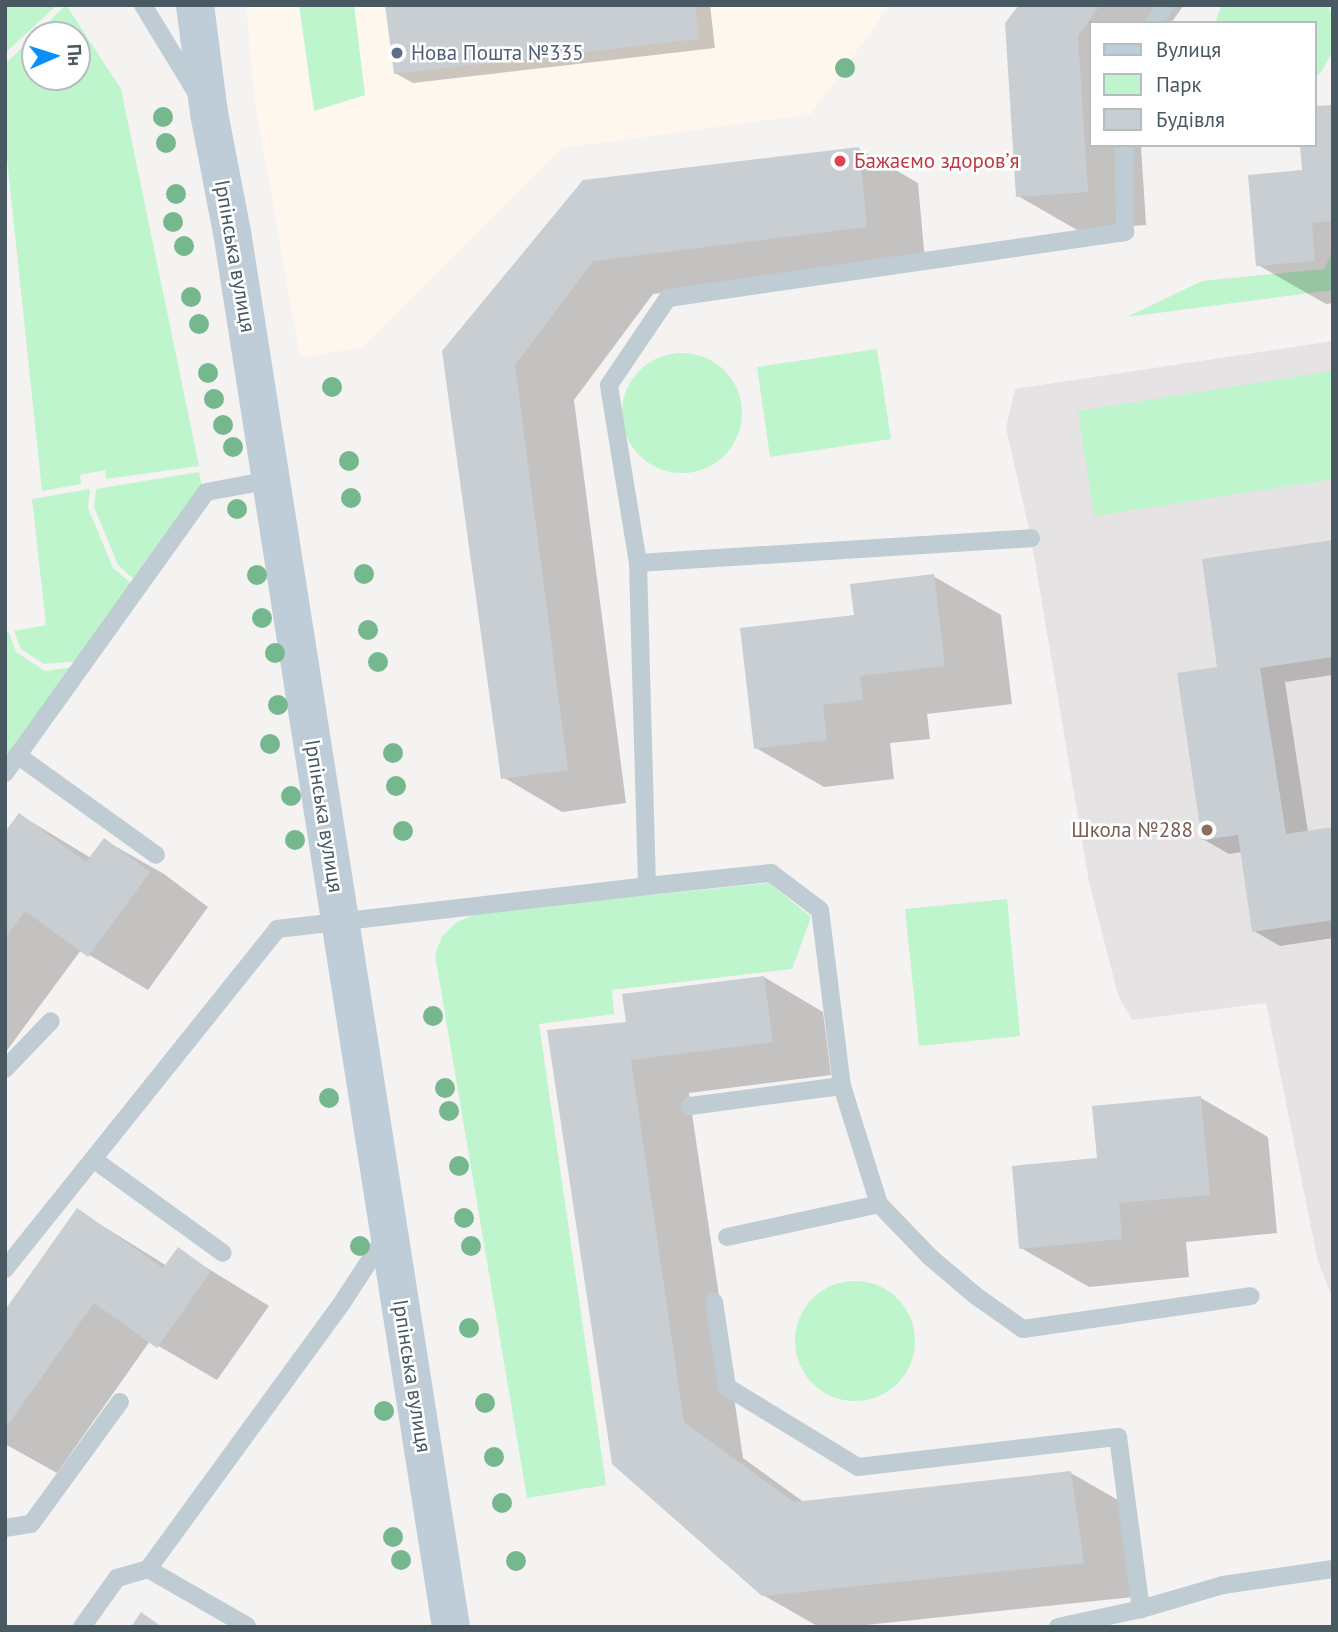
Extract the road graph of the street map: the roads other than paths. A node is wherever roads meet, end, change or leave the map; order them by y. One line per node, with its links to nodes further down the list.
1 (143, 5): 5 (lane)
2 (195, 5): 5 (street, Ірпінська вулиця)
3 (1165, 5): 4 (lane)
4 (1155, 21)
5 (209, 113): 7 (street, Ірпінська вулиця)
6 (1124, 147): 9 (lane)
7 (271, 480): 10 (lane); 14 (street, Ірпінська вулиця)
8 (1031, 538): 9 (lane)
9 (638, 563): 13 (lane)
10 (17, 755): 11 (lane); 12 (lane)
11 (5, 773)
12 (156, 855)
13 (647, 887): 14 (lane); 17 (lane)
14 (341, 921): 19 (lane); 21 (street, Ірпінська вулиця)
15 (51, 1021): 16 (lane)
16 (5, 1069)
17 (842, 1086): 18 (lane); 20 (lane)
18 (690, 1106)
19 (93, 1159): 23 (lane); 24 (lane)
20 (879, 1204): 22 (lane); 25 (lane)
21 (389, 1231): 29 (lane); 34 (street, Ірпінська вулиця)
22 (727, 1237)
23 (223, 1253)
24 (5, 1269)
25 (1251, 1296)
26 (715, 1302): 31 (lane)
27 (120, 1402): 28 (lane)
28 (5, 1528)
29 (148, 1569): 32 (lane); 33 (lane)
30 (1333, 1569): 31 (lane)
31 (1142, 1608): 35 (lane)
32 (247, 1626)
33 (82, 1627)
34 (451, 1627)
35 (1058, 1627)

